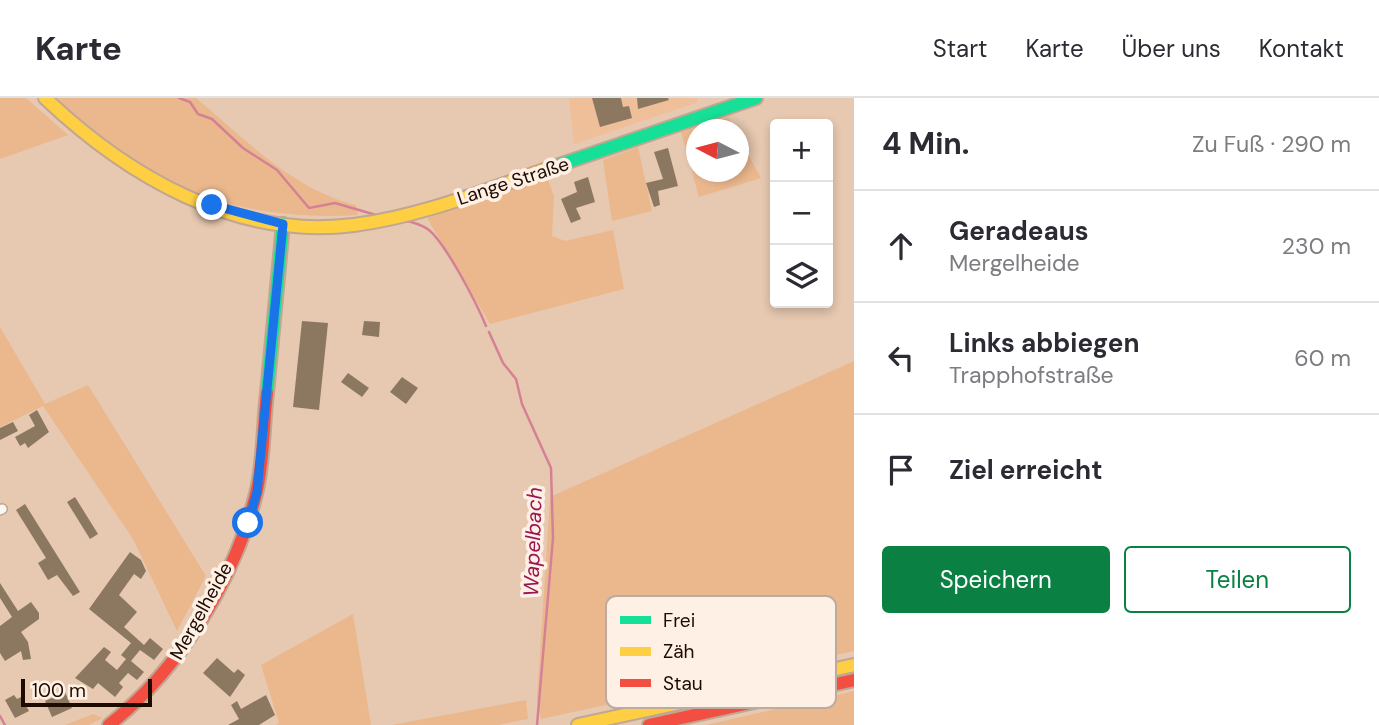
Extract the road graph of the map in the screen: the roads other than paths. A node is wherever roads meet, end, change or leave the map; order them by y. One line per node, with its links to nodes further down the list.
1 (45, 98): 4 (main road, Lange Straße)
2 (756, 98): 3 (main road, Lange Straße)
3 (730, 102): 4 (main road, Lange Straße)
4 (283, 224): 11 (main road, Mergelheide)
5 (854, 665): 6 (main road)
6 (836, 669)
7 (854, 680): 8 (main road)
8 (836, 684)
9 (656, 708): 12 (main road)
10 (726, 708): 13 (main road)
11 (109, 725)
12 (578, 725)
13 (649, 725)

